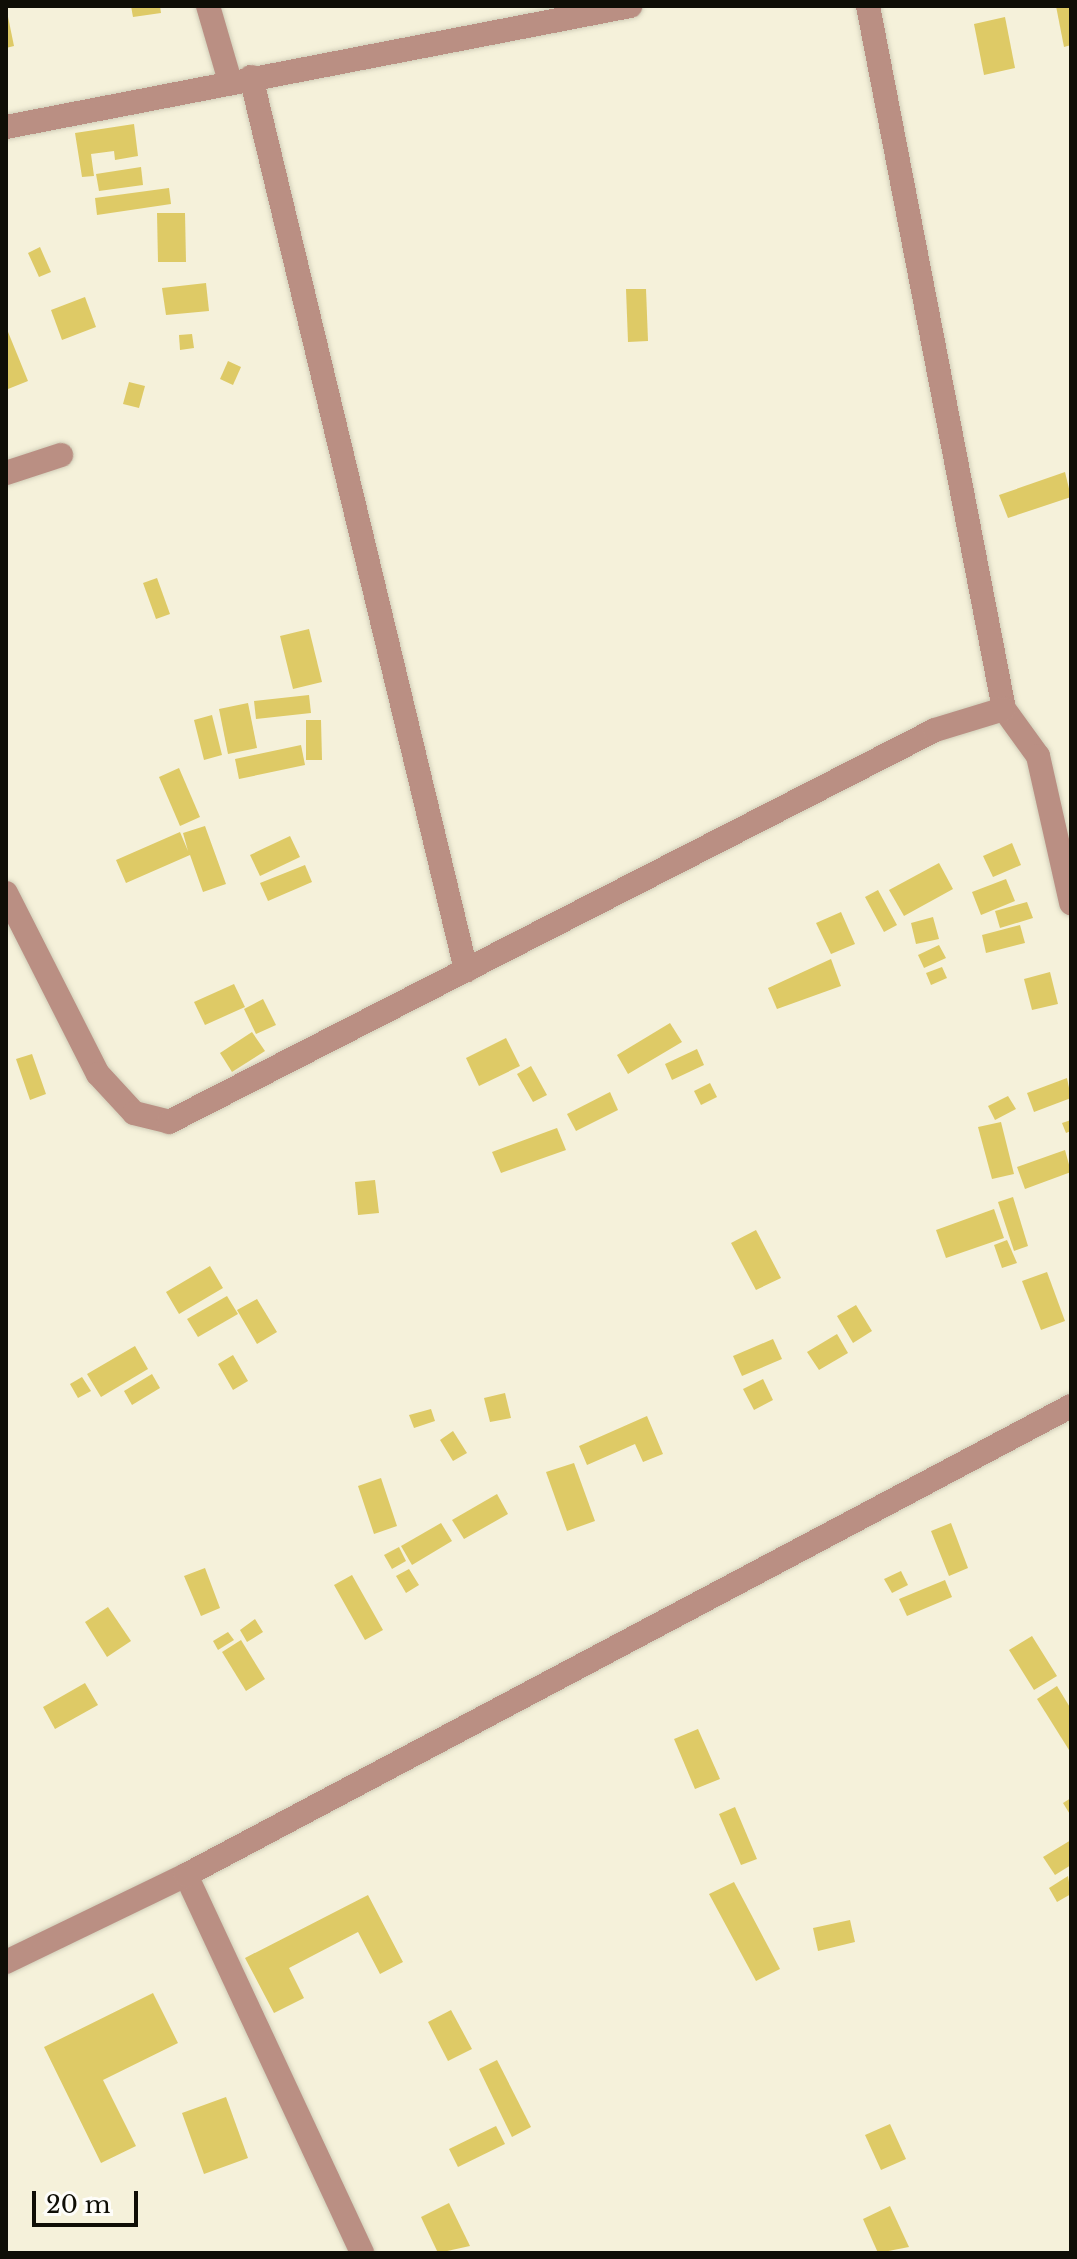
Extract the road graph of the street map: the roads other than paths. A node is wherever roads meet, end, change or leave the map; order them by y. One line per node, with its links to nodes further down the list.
1 (208, 6): 4 (street)
2 (630, 6): 4 (street)
3 (868, 6): 8 (street)
4 (240, 79): 5 (street); 11 (street)
5 (6, 127)
6 (61, 455): 7 (street)
7 (6, 473)
8 (1004, 709): 10 (street); 11 (street)
9 (6, 893): 11 (street)
10 (1071, 903)
11 (466, 970)
12 (1071, 1406): 13 (street)
13 (186, 1875): 14 (street); 15 (street)
14 (6, 1962)
15 (362, 2253)

